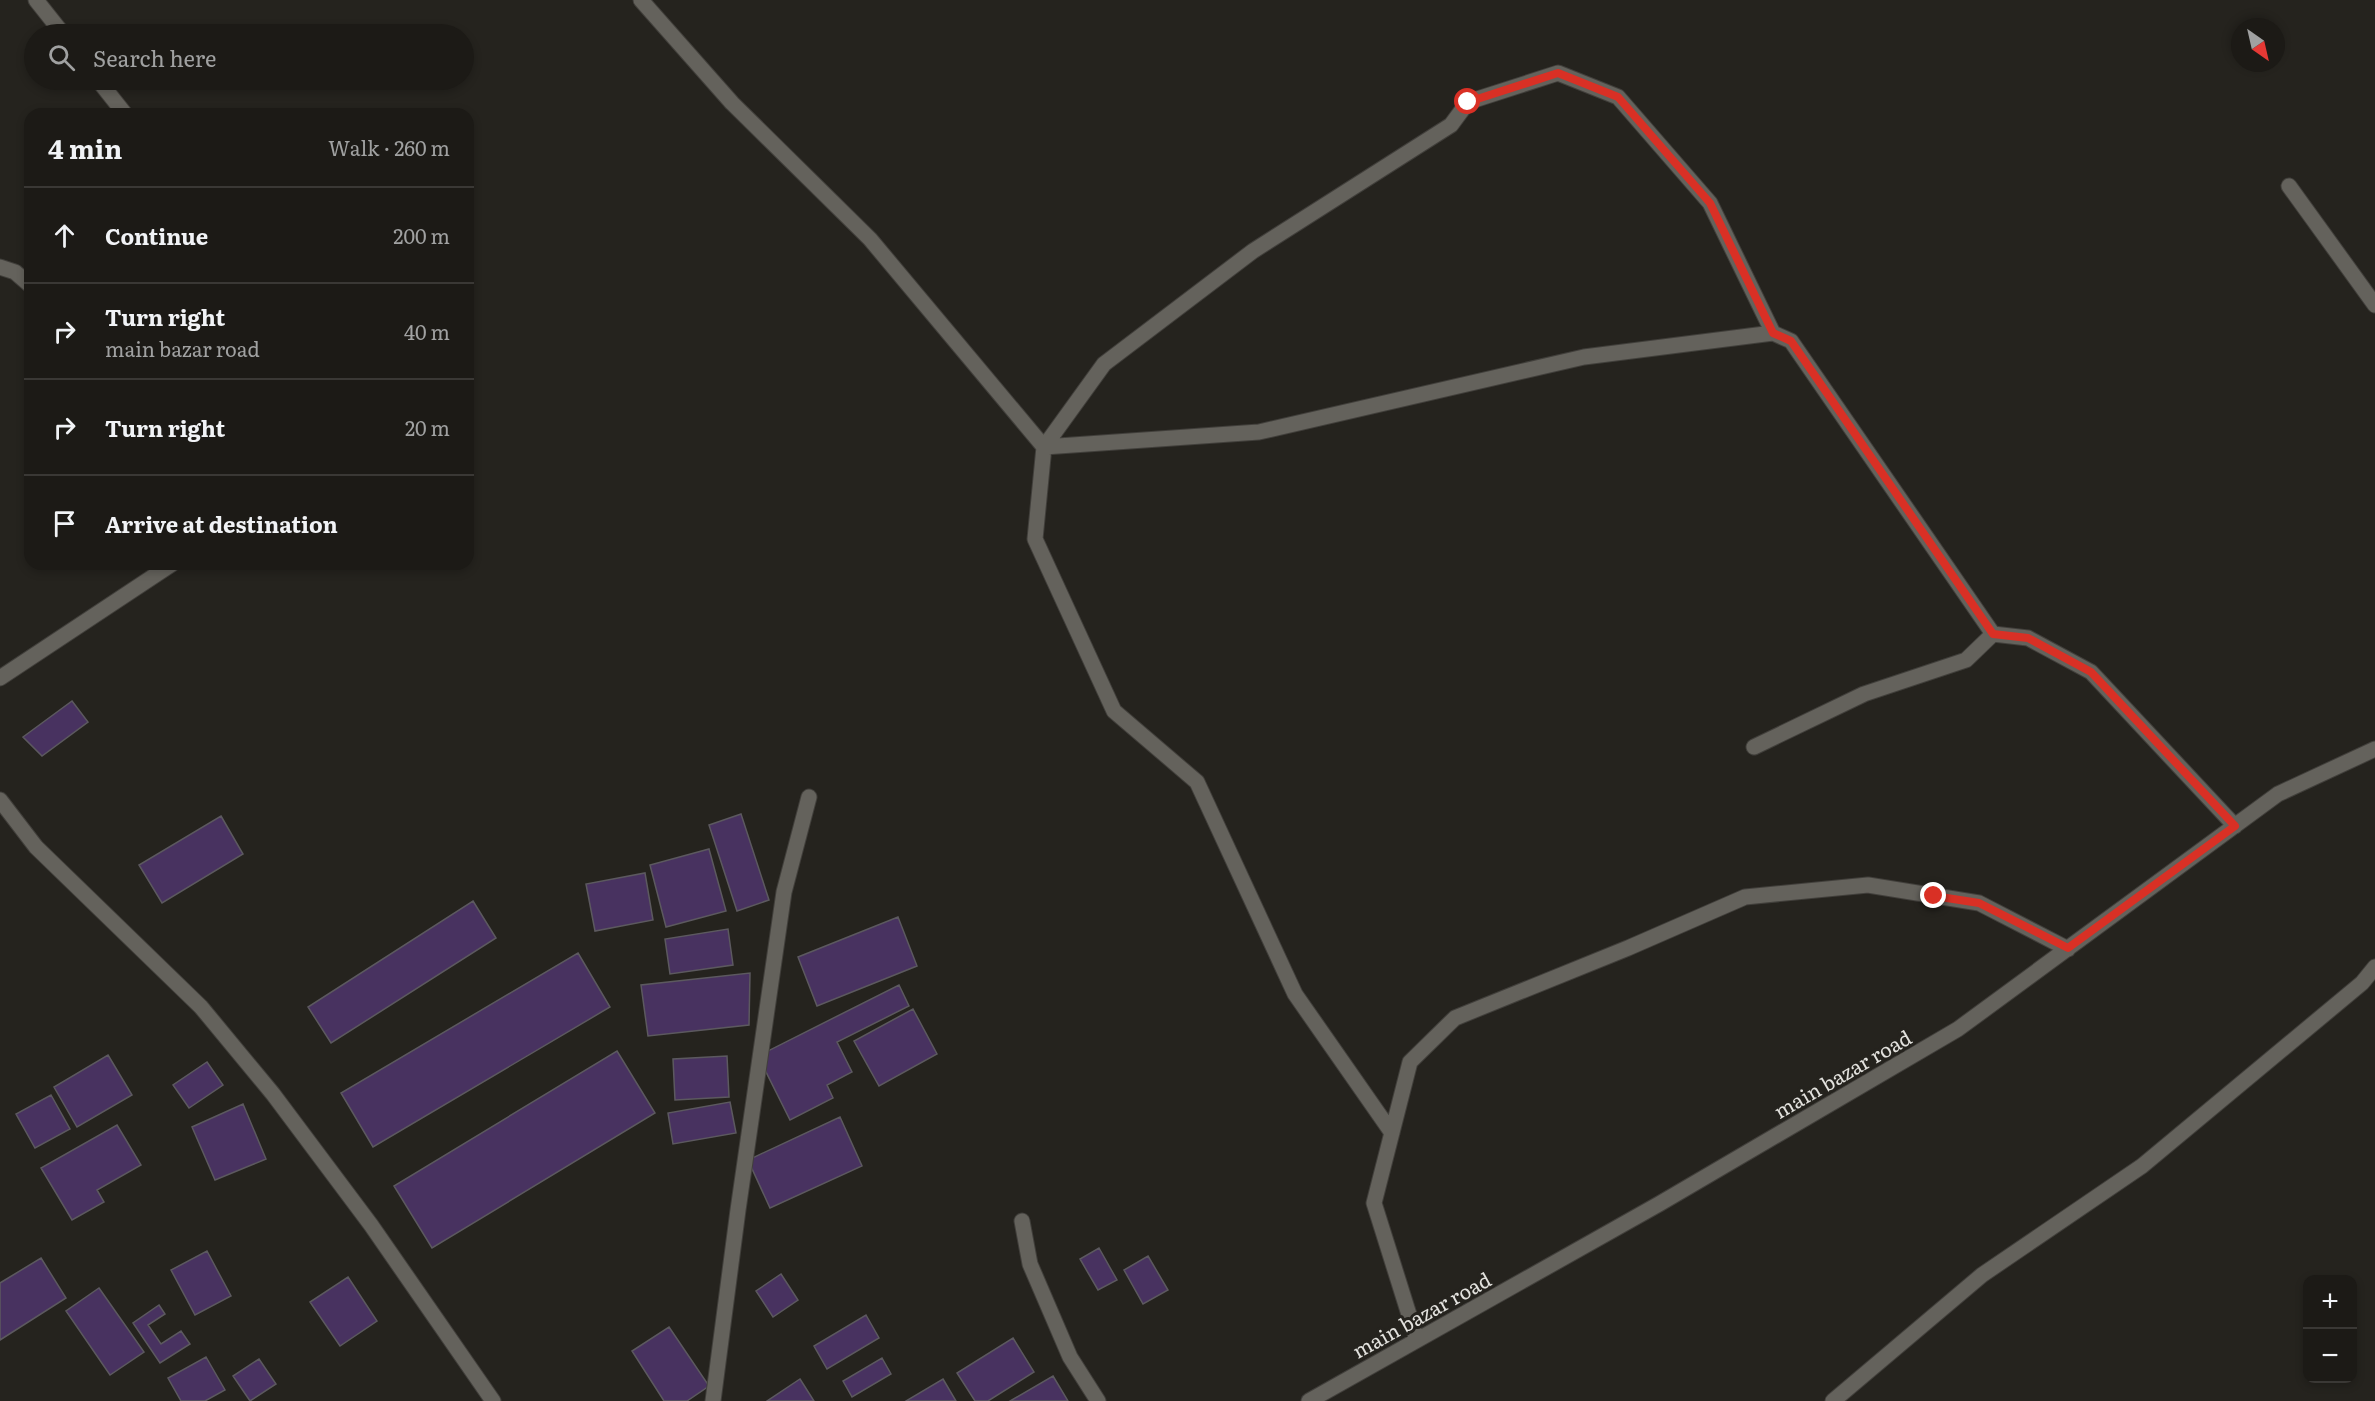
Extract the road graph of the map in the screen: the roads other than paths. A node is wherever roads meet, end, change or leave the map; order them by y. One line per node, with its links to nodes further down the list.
1 (36, 0): 3 (street)
2 (641, 0): 11 (street)
3 (55, 24)
4 (106, 90): 5 (street)
5 (120, 108)
6 (2289, 186): 9 (street)
7 (0, 267): 8 (street)
8 (24, 280)
9 (2375, 305)
10 (1773, 333): 11 (street); 11 (street); 13 (street)
11 (1044, 447): 22 (street)
12 (163, 570): 14 (street)
13 (1993, 634): 15 (street); 19 (street)
14 (0, 678)
15 (1754, 747)
16 (2375, 749): 19 (street, main bazar road)
17 (809, 797): 26 (street)
18 (0, 800): 25 (street)
19 (2235, 826): 20 (street, main bazar road)
20 (2068, 948): 22 (street); 24 (street, main bazar road)
21 (2375, 967): 29 (street)
22 (1392, 1133): 24 (street)
23 (1022, 1221): 27 (street)
24 (1417, 1340): 28 (street, main bazar road)
25 (493, 1401)
26 (713, 1401)
27 (1098, 1401)
28 (1309, 1401)
29 (1833, 1401)

